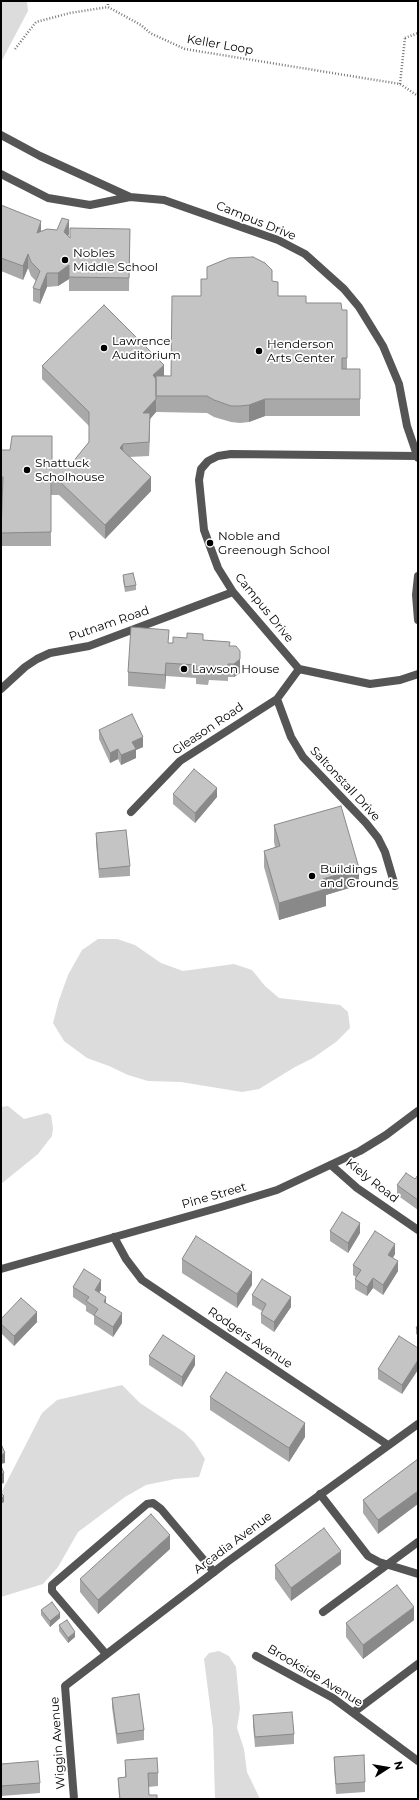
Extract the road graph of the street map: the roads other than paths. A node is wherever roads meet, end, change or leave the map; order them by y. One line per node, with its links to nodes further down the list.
1 (1, 135): 3 (street, Campus Drive)
2 (1, 174): 3 (street)
3 (130, 197): 4 (street, Campus Drive)
4 (417, 457): 6 (street, Campus Drive)
5 (418, 576): 7 (street)
6 (233, 592): 8 (street, Campus Drive); 10 (street, Putnam Road)
7 (418, 620)
8 (299, 669): 9 (street); 11 (street, Gleason Road)
9 (418, 674)
10 (1, 689)
11 (277, 699): 12 (street, Gleason Road); 13 (street, Saltonstall Drive)
12 (131, 812)
13 (394, 886)
14 (418, 1111): 15 (street, Pine Street)
15 (331, 1165): 16 (street, Kiely Road); 17 (street, Pine Street)
16 (418, 1230)
17 (114, 1237): 18 (street, Pine Street); 20 (street, Rodgers Avenue)
18 (1, 1269)
19 (418, 1424): 20 (street, Arcadia Avenue)
20 (388, 1445): 21 (street, Arcadia Avenue)
21 (320, 1494): 23 (street); 24 (street, Arcadia Avenue)
22 (418, 1542): 23 (street)
23 (389, 1564): 25 (street); 26 (street)
24 (214, 1572): 27 (street, Arcadia Avenue); 27 (street)
25 (418, 1574)
26 (323, 1612)
27 (106, 1654): 30 (street, Arcadia Avenue)
28 (256, 1656): 31 (street, Brookside Avenue)
29 (418, 1664): 31 (street)
30 (65, 1686): 33 (street, Wiggin Avenue)
31 (354, 1712): 32 (street, Brookside Avenue)
32 (418, 1761)
33 (74, 1799)

